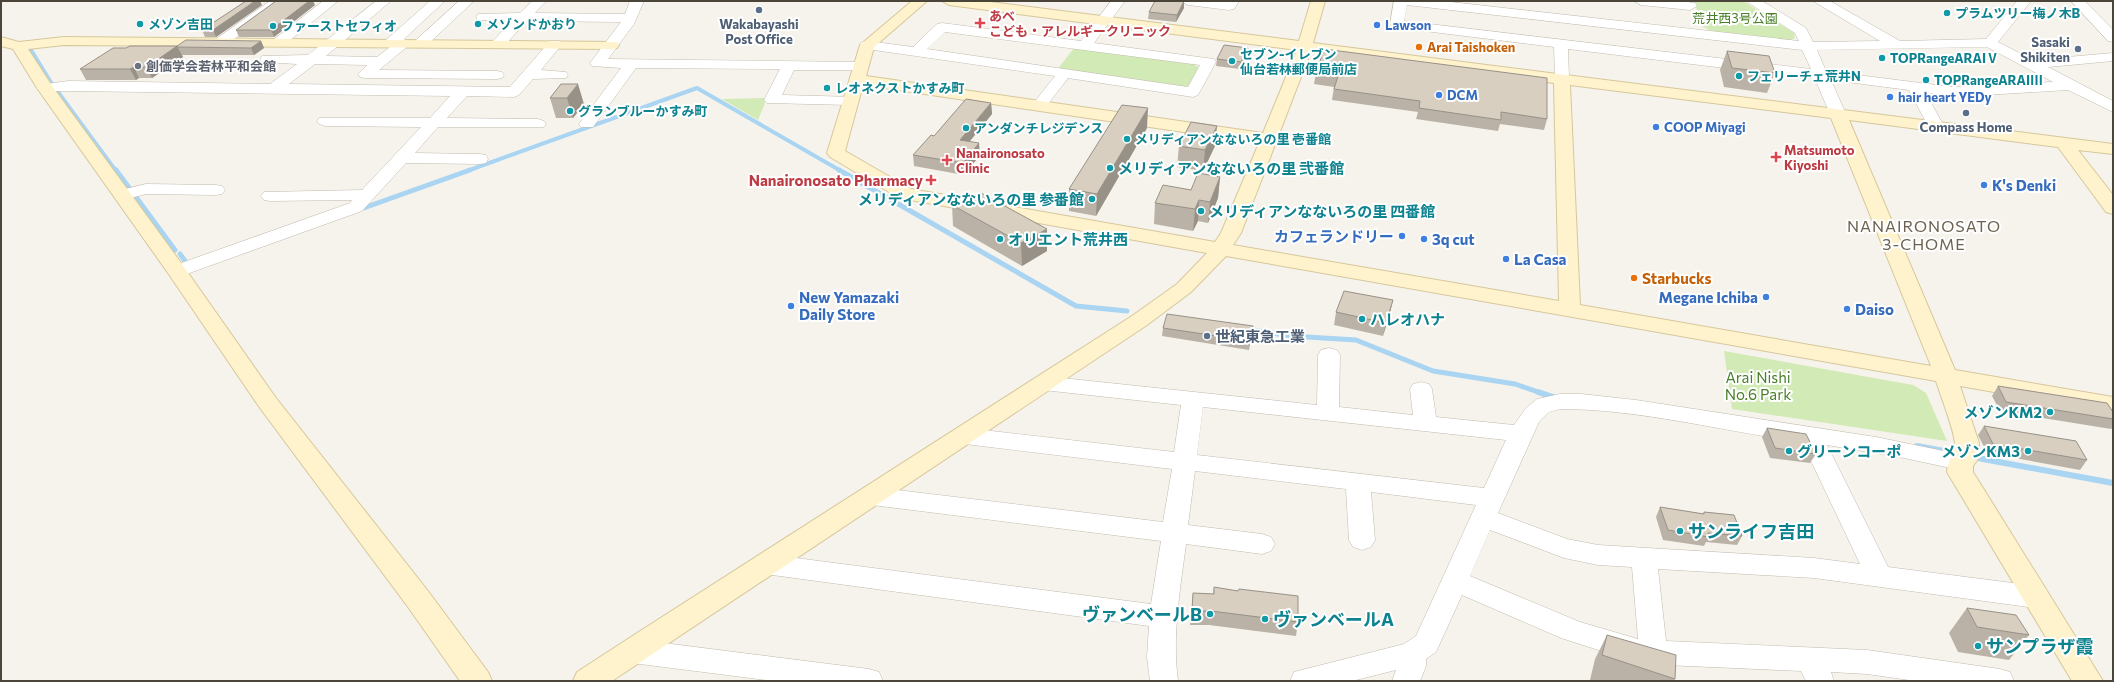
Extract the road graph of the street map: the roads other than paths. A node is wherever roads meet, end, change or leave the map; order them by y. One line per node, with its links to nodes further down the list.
1 (279, 1): 30 (street)
2 (331, 1): 31 (street)
3 (384, 1): 32 (street)
4 (438, 1): 33 (street)
5 (467, 1): 34 (street)
6 (539, 1): 25 (street)
7 (637, 1): 26 (street)
8 (920, 1): 41 (street)
9 (949, 1): 27 (street)
10 (1118, 1): 27 (street)
11 (1188, 1): 12 (street)
12 (1232, 1)
13 (1318, 1): 42 (street)
14 (1401, 1): 39 (street)
15 (1407, 1): 28 (street)
16 (1548, 1): 23 (street)
17 (1641, 1): 22 (street)
18 (1753, 1): 45 (street)
19 (1820, 1): 43 (street)
20 (2024, 1): 35 (street)
21 (2078, 1): 29 (street)
22 (1690, 4): 28 (street)
23 (1549, 14)
24 (483, 17): 25 (street)
25 (524, 17): 26 (street); 37 (street)
26 (630, 18): 40 (street)
27 (1104, 21): 42 (street); 44 (street)
28 (1700, 35): 45 (street)
29 (2113, 38)
30 (221, 42): 31 (street); 36 (street)
31 (278, 42): 32 (street)
32 (331, 43): 33 (street); 49 (street)
33 (397, 43): 34 (street); 50 (street)
34 (421, 43): 37 (street)
35 (1990, 43): 43 (street); 52 (street)
36 (10, 44): 64 (street)
37 (498, 44): 38 (street)
38 (555, 44): 40 (street); 55 (street)
39 (1561, 44): 59 (street); 60 (street)
40 (612, 45): 51 (street)
41 (867, 45): 46 (street); 54 (street)
42 (1306, 45): 60 (street); 77 (street)
43 (1897, 45): 45 (street)
44 (1085, 46): 46 (street); 56 (street)
45 (1808, 46): 59 (street)
46 (916, 52): 56 (street)
47 (2113, 58): 52 (street)
48 (267, 59): 49 (street)
49 (314, 60): 50 (street); 63 (street)
50 (382, 61): 57 (street)
51 (631, 64): 53 (street); 65 (street)
52 (2032, 64): 61 (street)
53 (789, 65): 54 (street); 68 (street)
54 (858, 72): 68 (street); 69 (street)
55 (530, 74): 58 (street); 67 (street)
56 (1066, 74): 69 (street)
57 (497, 75)
58 (561, 75)
59 (1821, 75): 62 (street); 71 (street)
60 (1562, 78): 71 (street); 90 (street)
61 (2071, 85): 62 (street); 70 (street)
62 (1914, 86): 76 (street)
63 (276, 87): 64 (street); 67 (street)
64 (45, 88): 83 (street)
65 (613, 88): 66 (street); 75 (street)
66 (634, 88)
67 (462, 92): 73 (street)
68 (850, 100): 88 (street)
69 (1040, 105): 77 (street)
70 (2113, 107)
71 (1838, 114): 76 (street); 92 (street)
72 (325, 122): 73 (street)
73 (432, 123): 74 (street); 80 (street)
74 (538, 124)
75 (587, 124)
76 (1936, 126): 78 (street)
77 (1269, 139): 88 (street)
78 (2064, 143): 79 (street); 84 (street)
79 (2113, 149)
80 (401, 158): 81 (street); 85 (street)
81 (480, 158)
82 (216, 190): 83 (street)
83 (133, 192): 89 (street)
84 (2106, 192): 87 (street)
85 (367, 195): 86 (street); 89 (street)
86 (270, 196)
87 (2113, 208)
88 (1222, 248): 90 (street); 93 (street)
89 (177, 271): 120 (street)
90 (1570, 309): 92 (street)
91 (1329, 355): 97 (street)
92 (1945, 375): 96 (street); 102 (street)
93 (1043, 384): 95 (street); 100 (street)
94 (1421, 389): 98 (street)
95 (1193, 400): 97 (street); 103 (street)
96 (2113, 405)
97 (1328, 414): 98 (street)
98 (1426, 424): 99 (street)
99 (1521, 434): 101 (street); 106 (street)
100 (965, 436): 103 (street); 105 (street)
101 (1811, 437): 102 (street); 112 (street)
102 (1964, 457): 114 (street)
103 (1186, 463): 104 (street); 107 (street)
104 (1358, 482): 106 (street); 108 (street)
105 (872, 496): 107 (street); 111 (street)
106 (1488, 508): 110 (street); 113 (street)
107 (1175, 534): 109 (street); 115 (street)
108 (1362, 540)
109 (1262, 544)
110 (1644, 558): 112 (street); 117 (street)
111 (765, 564): 115 (street); 116 (street)
112 (1879, 576): 114 (street)
113 (1456, 581): 117 (street); 118 (street)
114 (2036, 597): 126 (street)
115 (1163, 617): 123 (street)
116 (632, 651): 121 (street); 122 (street)
117 (1653, 653): 119 (street)
118 (1409, 668): 124 (street)
119 (1816, 671): 125 (street)
120 (477, 681)
121 (588, 681)
122 (869, 681)
123 (1164, 681)
124 (1304, 681)
125 (2000, 681)
126 (2088, 681)

